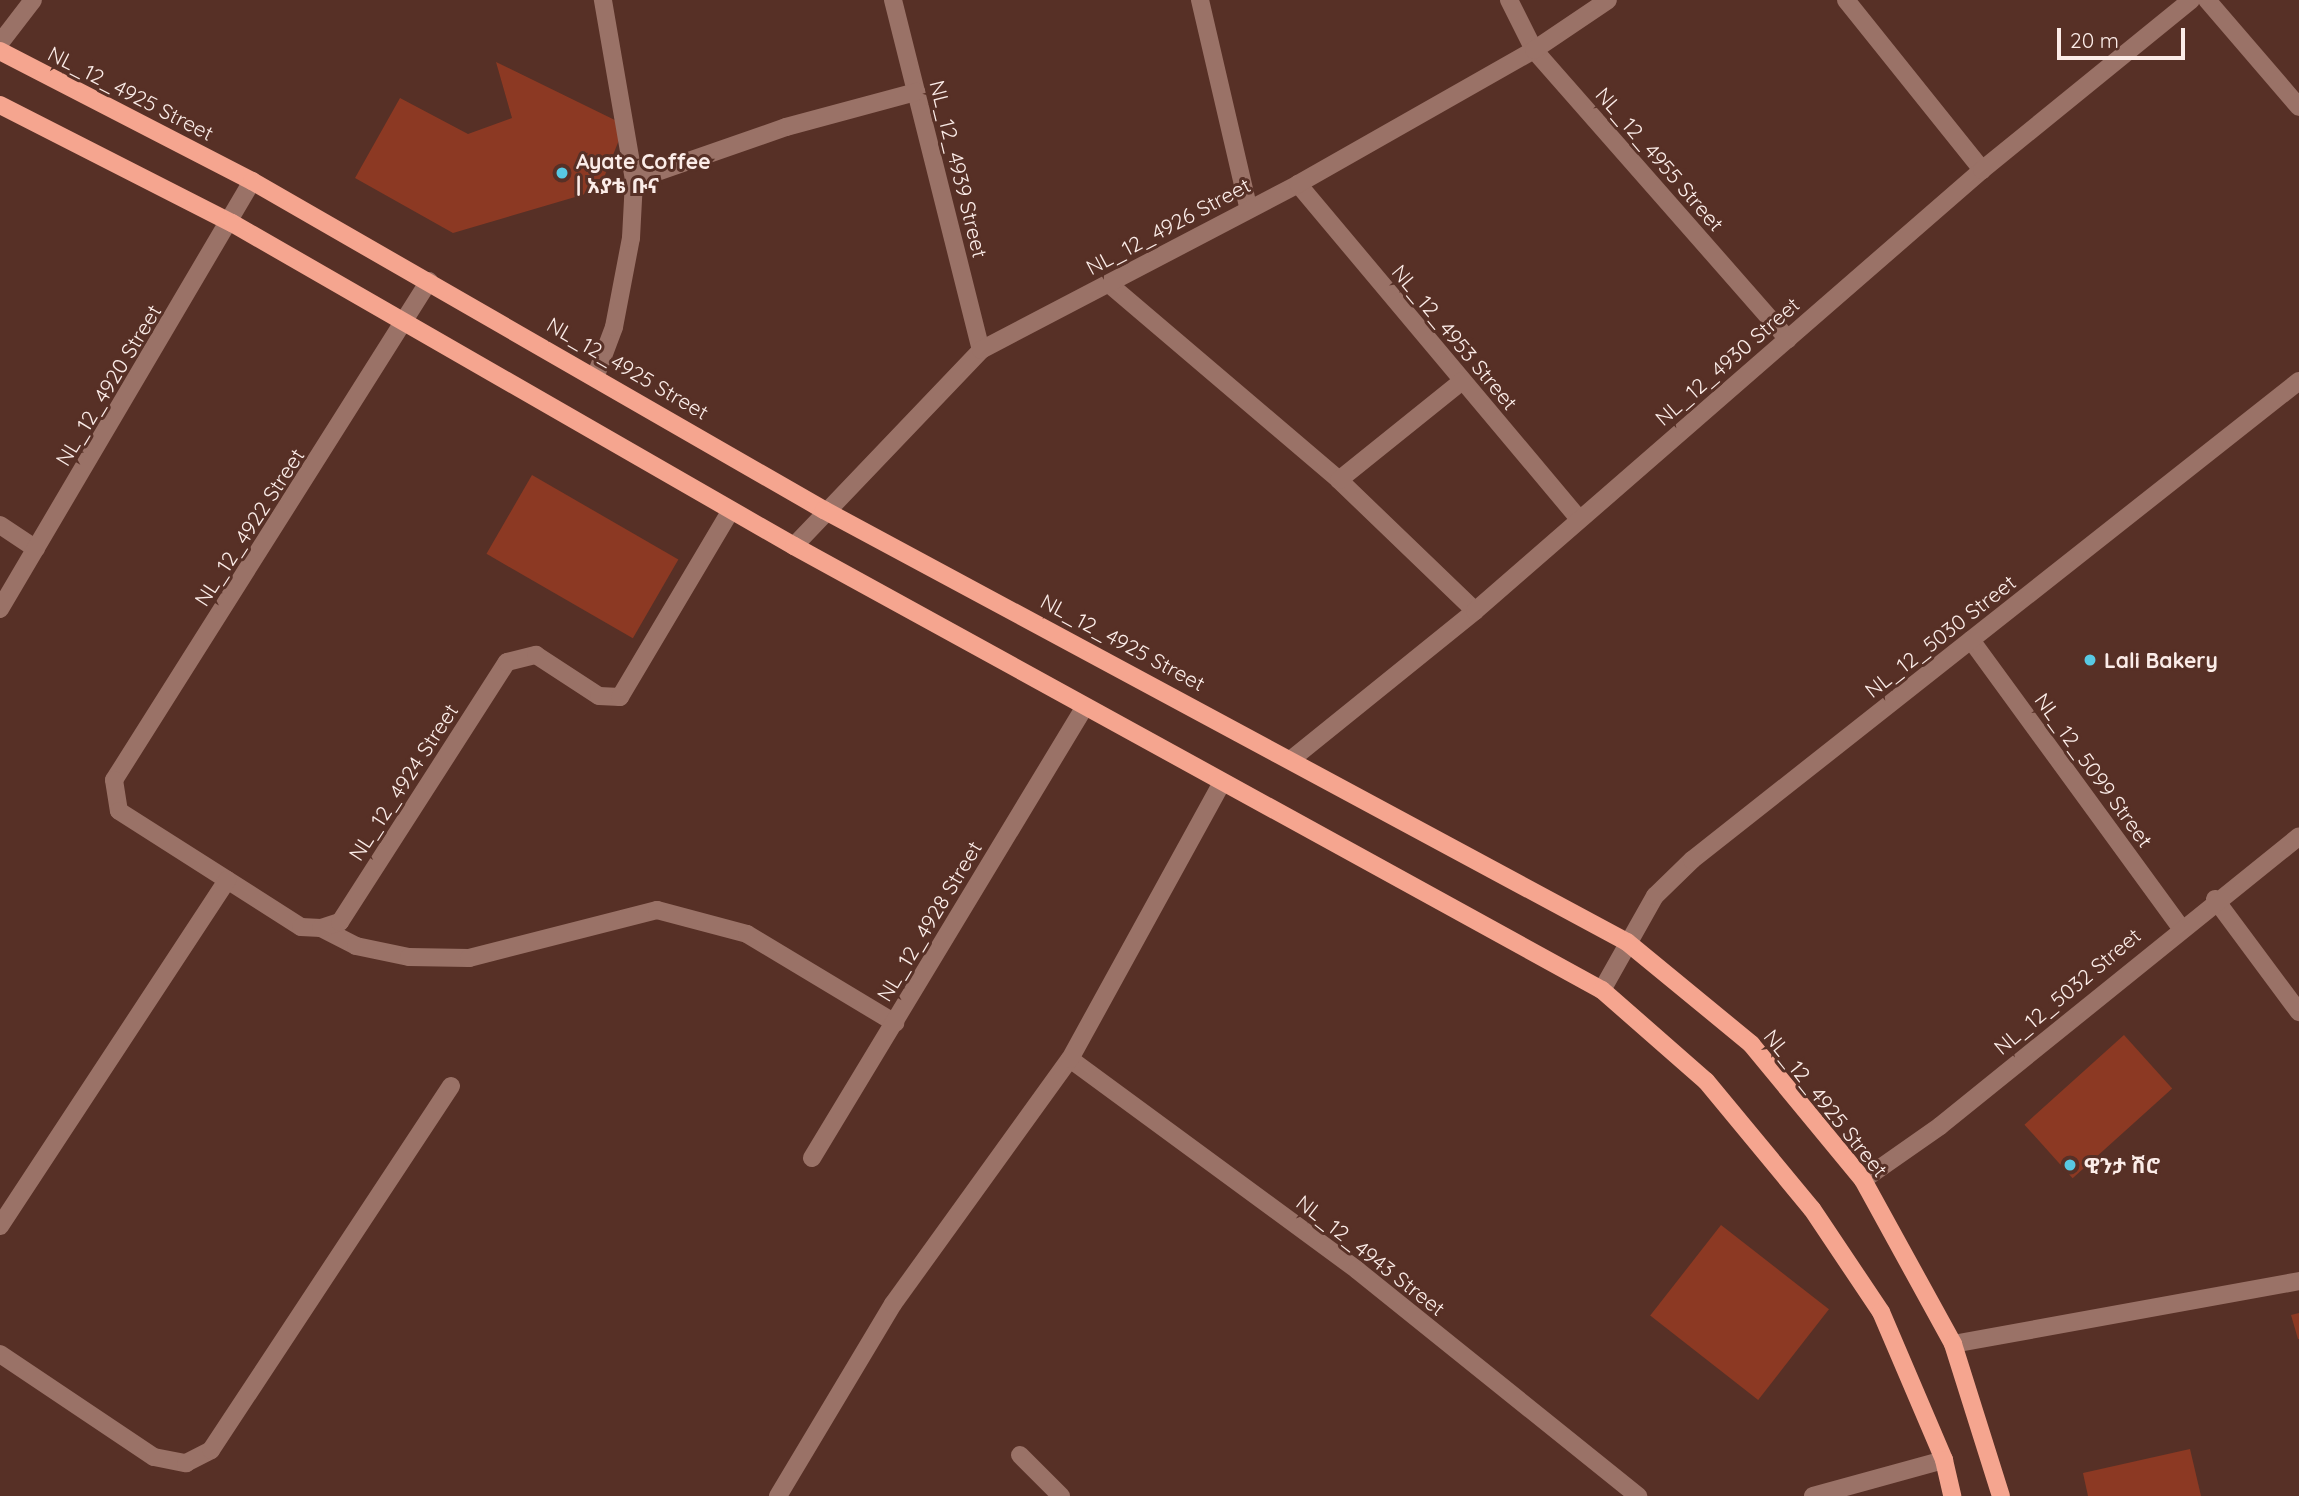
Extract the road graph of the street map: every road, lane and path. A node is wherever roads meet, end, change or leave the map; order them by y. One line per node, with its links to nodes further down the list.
1 (33, 0): 10 (street)
2 (603, 0): 17 (street)
3 (893, 0): 13 (street, NL_12_4939 Street)
4 (1200, 0): 20 (street)
5 (1509, 0): 11 (street, NL_12_4955 Street)
6 (1608, 0): 11 (street, NL_12_4926 Street)
7 (1846, 0): 16 (street)
8 (2191, 0): 16 (street, NL_12_4930 Street)
9 (2207, 0): 15 (street)
10 (0, 43)
11 (1534, 50): 19 (street, NL_12_4926 Street); 25 (street, NL_12_4955 Street)
12 (0, 51): 18 (main road, NL_12_4925 Street)
13 (916, 92): 17 (street); 26 (street, NL_12_4939 Street)
14 (0, 105): 21 (main road)
15 (2299, 107)
16 (1982, 170): 25 (street, NL_12_4930 Street)
17 (634, 180): 27 (street)
18 (251, 181): 21 (street, NL_12_4920 Street); 22 (main road, NL_12_4925 Street)
19 (1298, 184): 20 (street, NL_12_4926 Street); 28 (street, NL_12_4953 Street)
20 (1248, 207): 23 (street, NL_12_4926 Street)
21 (232, 223): 24 (main road); 36 (street, NL_12_4920 Street)
22 (429, 281): 24 (street, NL_12_4922 Street); 27 (main road, NL_12_4925 Street)
23 (1109, 284): 26 (street, NL_12_4926 Street); 30 (street)
24 (408, 321): 31 (main road); 44 (street, NL_12_4922 Street)
25 (1788, 340): 33 (street, NL_12_4930 Street)
26 (981, 350): 32 (street, NL_12_4926 Street)
27 (596, 375): 32 (main road, NL_12_4925 Street)
28 (1462, 381): 30 (street); 33 (street, NL_12_4953 Street)
29 (2299, 381): 39 (street, NL_12_5030 Street)
30 (1339, 480): 38 (street)
31 (731, 510): 35 (main road); 47 (street, NL_12_4924 Street)
32 (824, 510): 35 (street, NL_12_4926 Street); 41 (main road, NL_12_4925 Street)
33 (1578, 517): 38 (street, NL_12_4930 Street)
34 (0, 525): 36 (street)
35 (794, 546): 40 (main road)
36 (36, 549): 37 (street, NL_12_4920 Street)
37 (0, 609)
38 (1475, 611): 41 (street, NL_12_4930 Street)
39 (1971, 640): 46 (street, NL_12_5099 Street); 48 (street, NL_12_5030 Street)
40 (1084, 708): 42 (main road); 51 (street, NL_12_4928 Street)
41 (1293, 758): 48 (main road, NL_12_4925 Street)
42 (1222, 782): 49 (main road); 52 (street)
43 (2299, 836): 45 (street, NL_12_5032 Street)
44 (227, 880): 47 (street); 56 (street)
45 (2215, 899): 46 (street, NL_12_5032 Street); 50 (street)
46 (2180, 927): 55 (street, NL_12_5032 Street)
47 (321, 928): 51 (street)
48 (1627, 942): 49 (street, NL_12_5030 Street); 55 (main road, NL_12_4925 Street)
49 (1602, 990): 61 (main road)
50 (2299, 1012)
51 (895, 1023): 54 (street, NL_12_4928 Street)
52 (1070, 1059): 62 (street); 64 (street, NL_12_4943 Street)
53 (451, 1086): 59 (street)
54 (812, 1158)
55 (1863, 1180): 58 (main road, NL_12_4925 Street)
56 (0, 1226)
57 (2299, 1281): 58 (street)
58 (1953, 1344): 67 (main road, NL_12_4925 Street)
59 (0, 1354)
60 (1020, 1455): 63 (street)
61 (1944, 1460): 65 (street); 66 (main road)
62 (778, 1496)
63 (1061, 1496)
64 (1638, 1496)
65 (1813, 1496)
66 (1952, 1496)
67 (2001, 1496)

